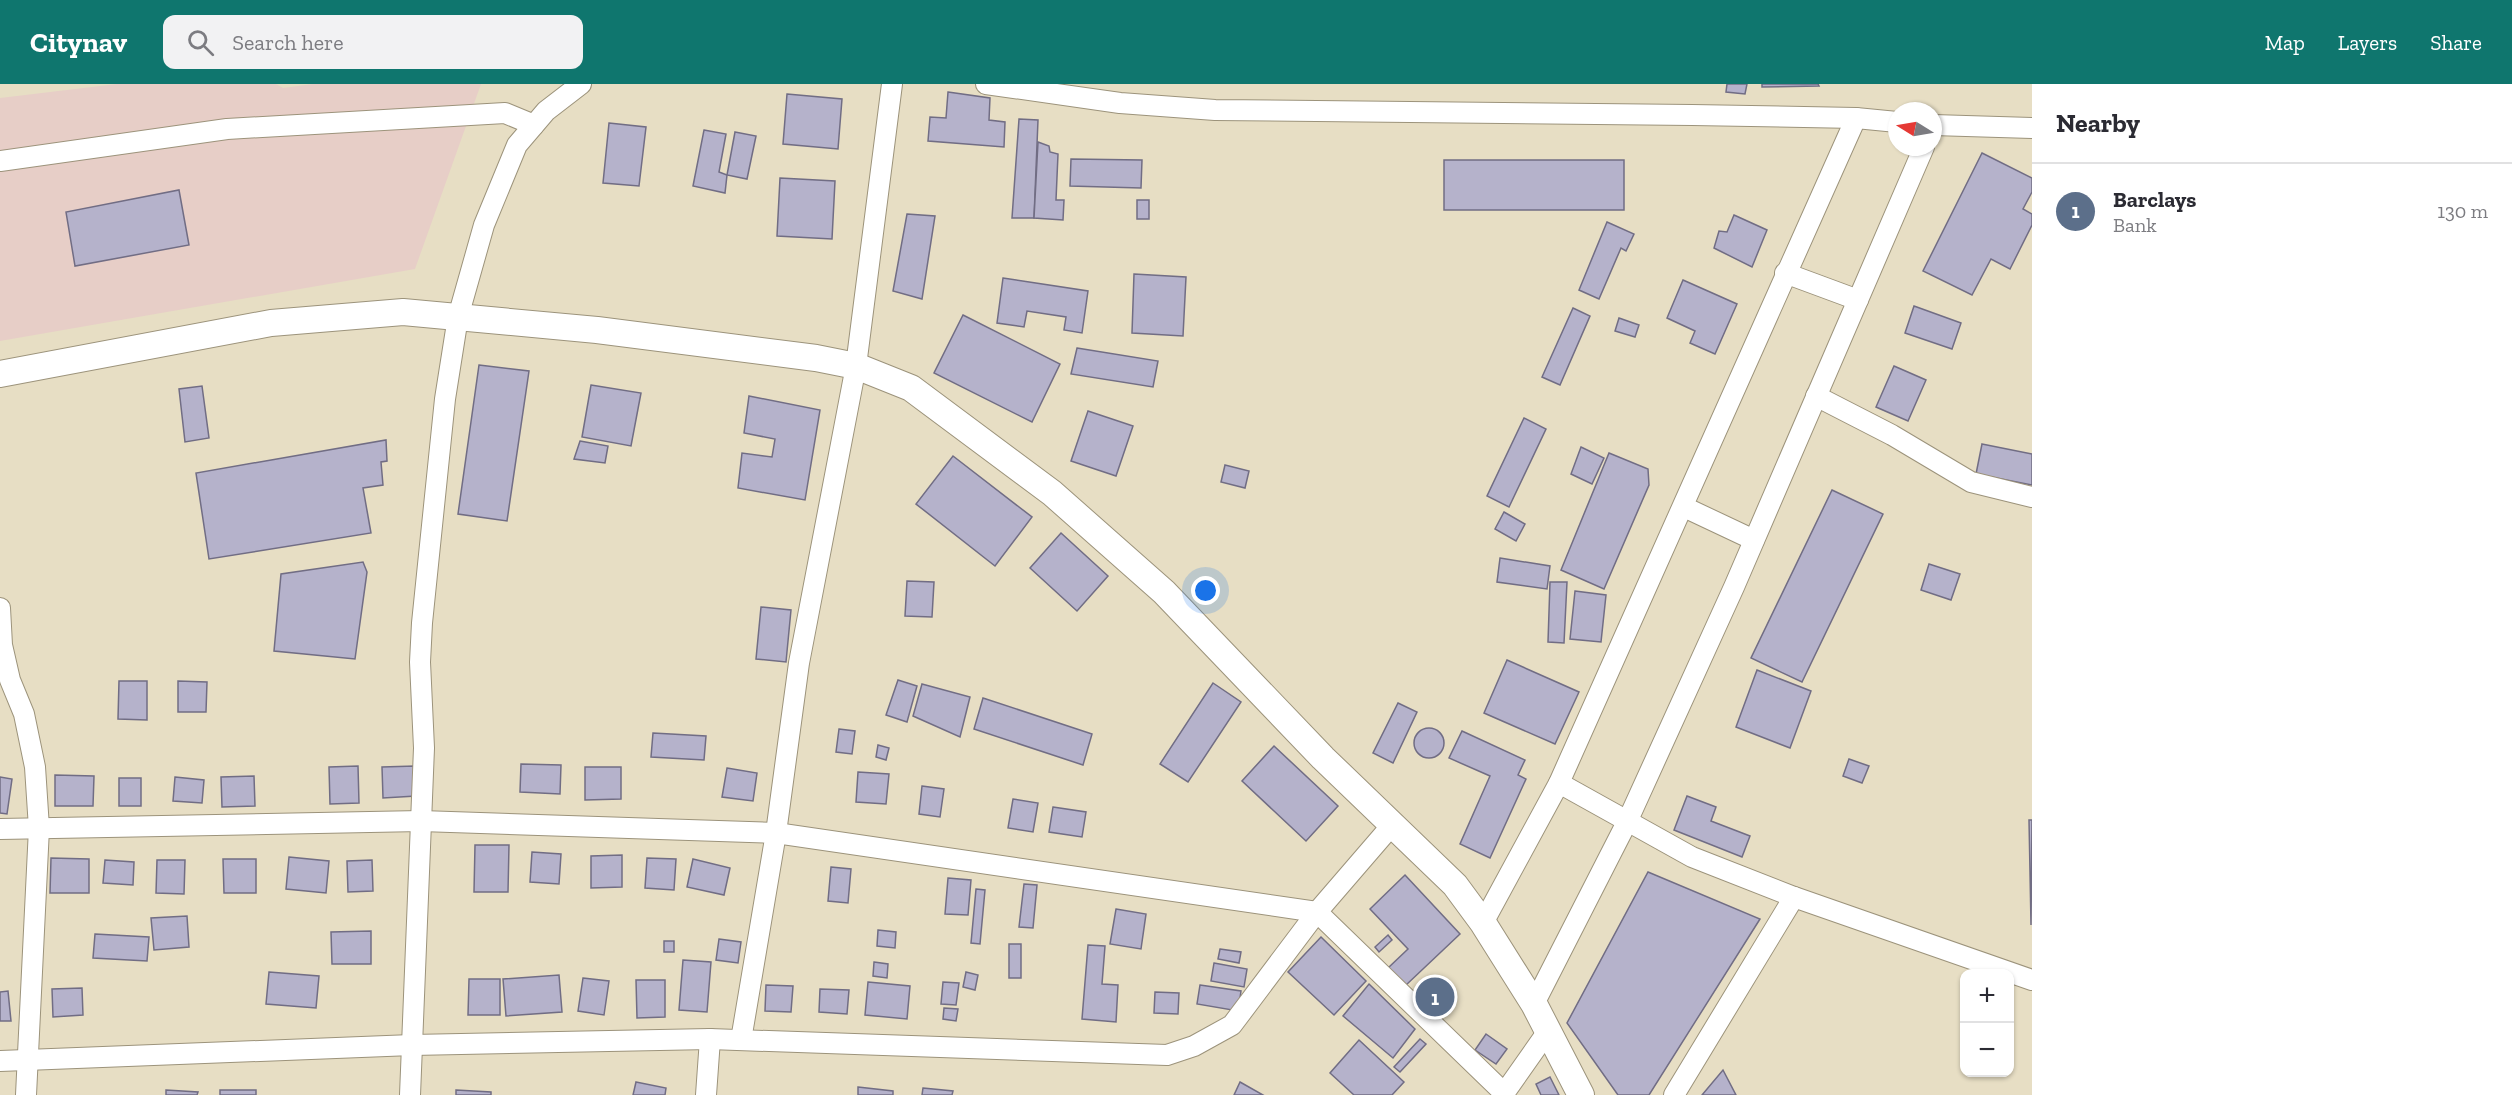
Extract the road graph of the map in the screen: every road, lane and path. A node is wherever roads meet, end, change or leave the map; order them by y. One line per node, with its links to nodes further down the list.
1 (581, 84): 6 (street)
2 (892, 84): 14 (street)
3 (986, 84): 4 (street)
4 (1856, 118): 5 (street); 11 (street)
5 (1888, 121)
6 (534, 124): 10 (street); 13 (street)
7 (1942, 125): 8 (street)
8 (2032, 128)
9 (1920, 156): 12 (street)
10 (0, 161)
11 (1785, 273): 12 (street); 18 (street)
12 (1858, 300): 16 (street)
13 (458, 317): 14 (street); 15 (street); 22 (street)
14 (856, 366): 24 (street); 27 (street)
15 (0, 374)
16 (1816, 396): 17 (street); 19 (street)
17 (2032, 497)
18 (1684, 507): 19 (street); 21 (street)
19 (1754, 540): 23 (street)
20 (0, 608): 25 (street)
21 (1559, 783): 23 (street); 30 (street)
22 (421, 820): 25 (street); 27 (street); 36 (street)
23 (1627, 822): 28 (street); 32 (street)
24 (1392, 825): 29 (street); 30 (street)
25 (39, 828): 26 (street); 37 (street)
26 (0, 829)
27 (776, 833): 29 (street); 35 (street)
28 (1794, 897): 31 (street); 44 (street)
29 (1317, 912): 35 (street); 39 (street)
30 (1483, 923): 32 (street)
31 (2032, 981)
32 (1534, 1004): 33 (street)
33 (1548, 1030): 39 (street); 43 (street)
34 (710, 1039): 35 (street); 36 (street); 42 (street)
35 (741, 1040)
36 (412, 1045): 37 (street); 41 (street)
37 (27, 1059): 38 (street); 40 (street)
38 (0, 1060)
39 (1504, 1094)
40 (26, 1095)
41 (410, 1095)
42 (706, 1095)
43 (1581, 1095)
44 (1674, 1095)

